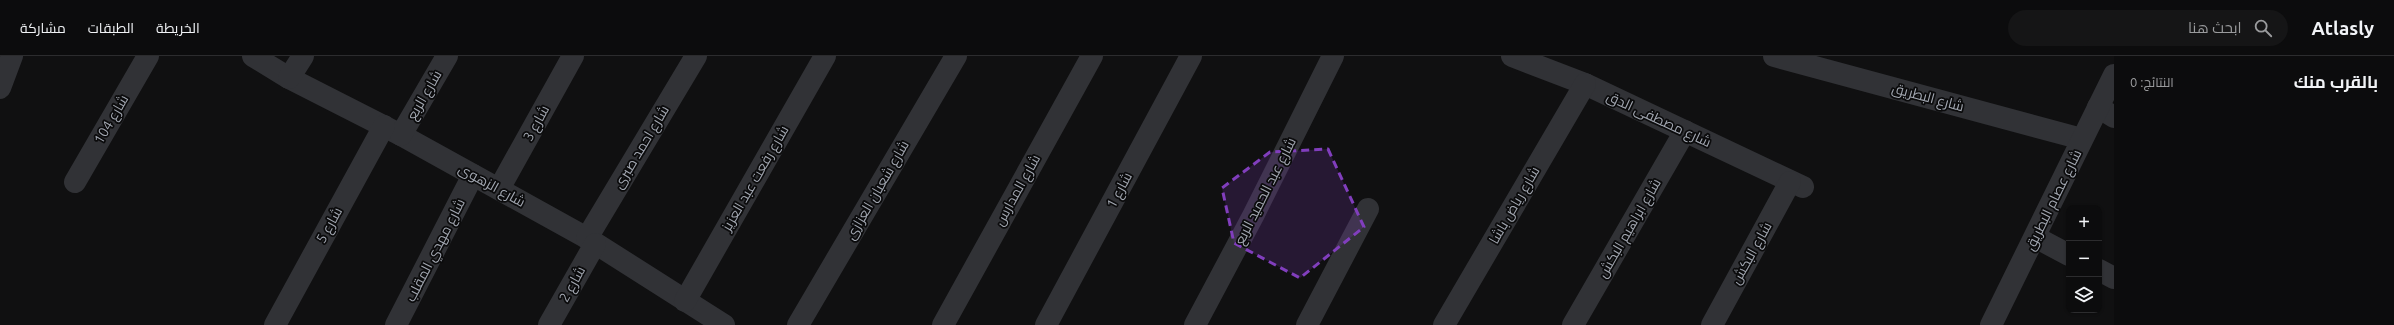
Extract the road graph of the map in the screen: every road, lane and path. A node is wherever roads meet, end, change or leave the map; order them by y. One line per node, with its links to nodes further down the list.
1 (12, 56): 18 (street)
2 (148, 56): 24 (street, شارع 104)
3 (253, 56): 16 (street, شارع الزهوى)
4 (303, 56): 16 (street)
5 (447, 56): 20 (street, شارع الربع)
6 (573, 56): 26 (street, شارع 3)
7 (696, 56): 29 (street, شارع احمد صبرى)
8 (825, 56): 33 (street, شارع رفعت عبد العزيز)
9 (956, 56): 38 (street, شارع شعبان العزازى)
10 (1092, 56): 39 (street, شارع المدارس)
11 (1191, 56): 40 (street, شارع 1)
12 (1333, 56): 41 (street, شارع عبد الحميد الربع)
13 (1512, 56): 17 (street, شارع مصطفى الدق)
14 (1774, 56): 22 (street, شارع البطريق)
15 (2114, 75): 19 (street, شارع عصام البطريق)
16 (289, 78): 20 (street, شارع الزهوى)
17 (1585, 84): 21 (street, شارع مصطفى الدق); 43 (street, شارع رياض باشا)
18 (0, 88)
19 (2106, 112): 22 (street, شارع عصام البطريق)
20 (392, 130): 23 (street, شارع الزهوى); 34 (street, شارع 5)
21 (1685, 131): 25 (street, شارع مصطفى الدق); 44 (street, شارع ابراهيم البكش)
22 (2082, 139): 28 (street, شارع عصام البطريق)
23 (474, 175): 26 (street, شارع الزهوى); 35 (street, شارع مهدي المقلب)
24 (75, 182)
25 (1797, 184): 45 (street, شارع البكش)
26 (498, 189): 29 (street, شارع الزهوى)
27 (1368, 209): 42 (street)
28 (2035, 237): 30 (street); 46 (street, شارع عصام البطريق)
29 (591, 241): 33 (street, شارع الزهوى); 36 (street, شارع 2)
30 (2066, 253)
31 (2102, 272): 32 (street)
32 (2114, 278)
33 (685, 300): 37 (street, شارع الزهوى)
34 (275, 325)
35 (396, 325)
36 (549, 325)
37 (724, 325)
38 (798, 325)
39 (943, 325)
40 (1046, 325)
41 (1195, 325)
42 (1307, 325)
43 (1444, 325)
44 (1573, 325)
45 (1712, 325)
46 (1991, 325)

